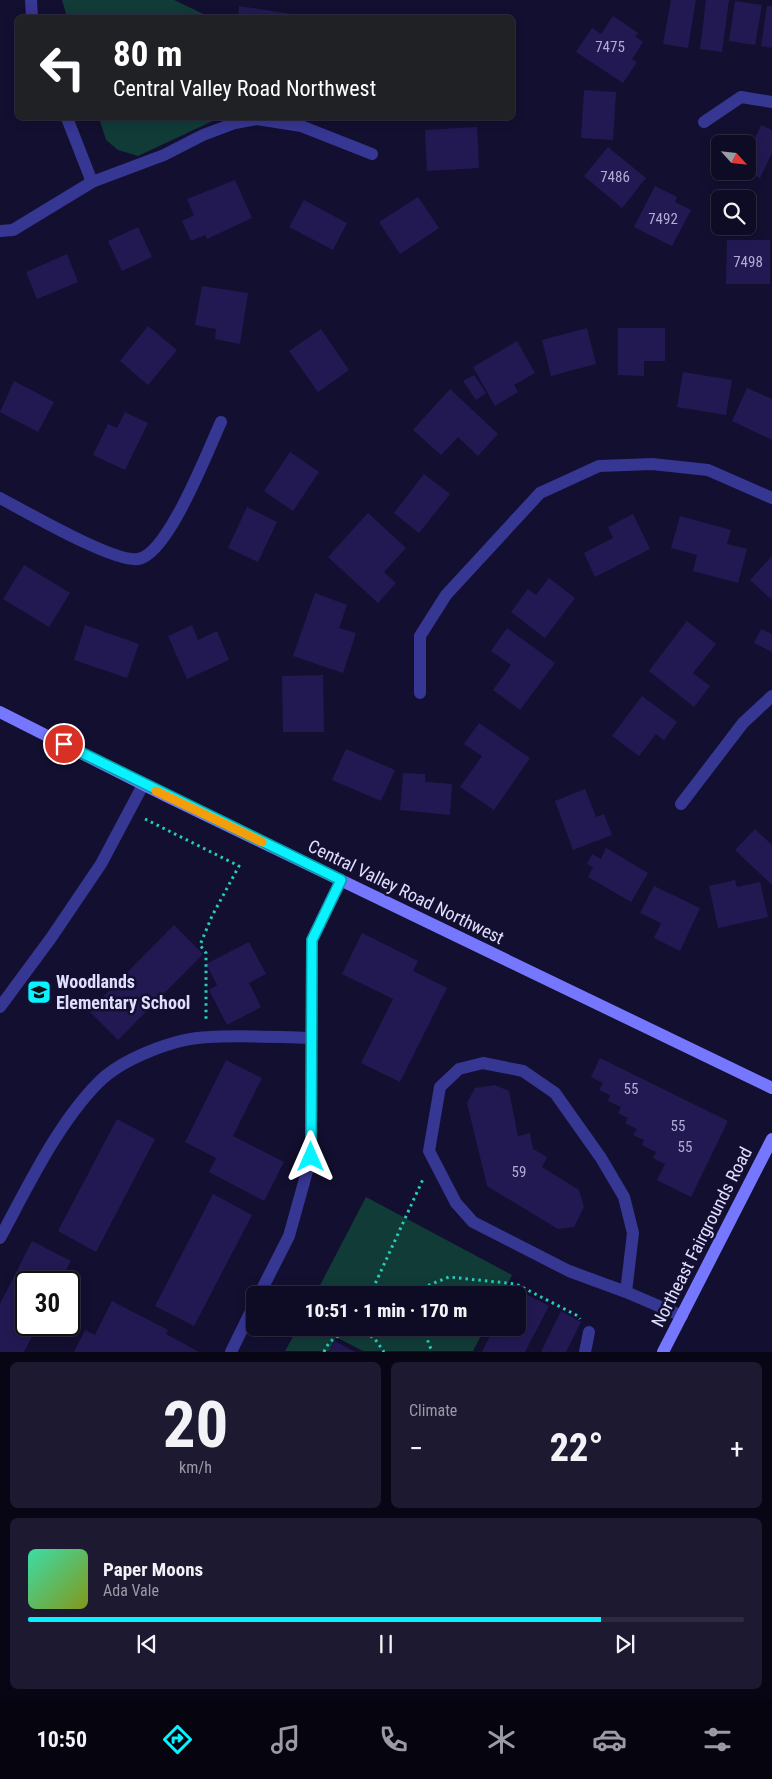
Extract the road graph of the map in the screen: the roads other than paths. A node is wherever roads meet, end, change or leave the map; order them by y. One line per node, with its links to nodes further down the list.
1 (31, 0): 2 (street)
2 (32, 15)
3 (772, 102): 7 (street)
4 (68, 120): 9 (street)
5 (252, 120): 9 (street)
6 (263, 120): 8 (street)
7 (704, 122)
8 (372, 154)
9 (92, 182): 10 (street)
10 (0, 231)
11 (221, 422): 12 (street)
12 (0, 498)
13 (772, 498): 14 (street)
14 (420, 693)
15 (772, 696): 18 (street)
16 (0, 712): 17 (main road, Central Valley Road Northwest)
17 (143, 784): 19 (main road, Central Valley Road Northwest); 20 (street)
18 (681, 804)
19 (341, 880): 21 (street); 22 (main road, Central Valley Road Northwest)
20 (0, 1007)
21 (312, 1038): 24 (street); 25 (street)
22 (772, 1088)
23 (772, 1139): 27 (main road, Northeast Fairgrounds Road)
24 (0, 1238)
25 (263, 1286)
26 (626, 1292): 26 (street); 27 (street)
27 (682, 1316): 32 (main road, Northeast Fairgrounds Road)
28 (246, 1322): 30 (street)
29 (589, 1332): 31 (street)
30 (231, 1352)
31 (585, 1352)
32 (663, 1352)

